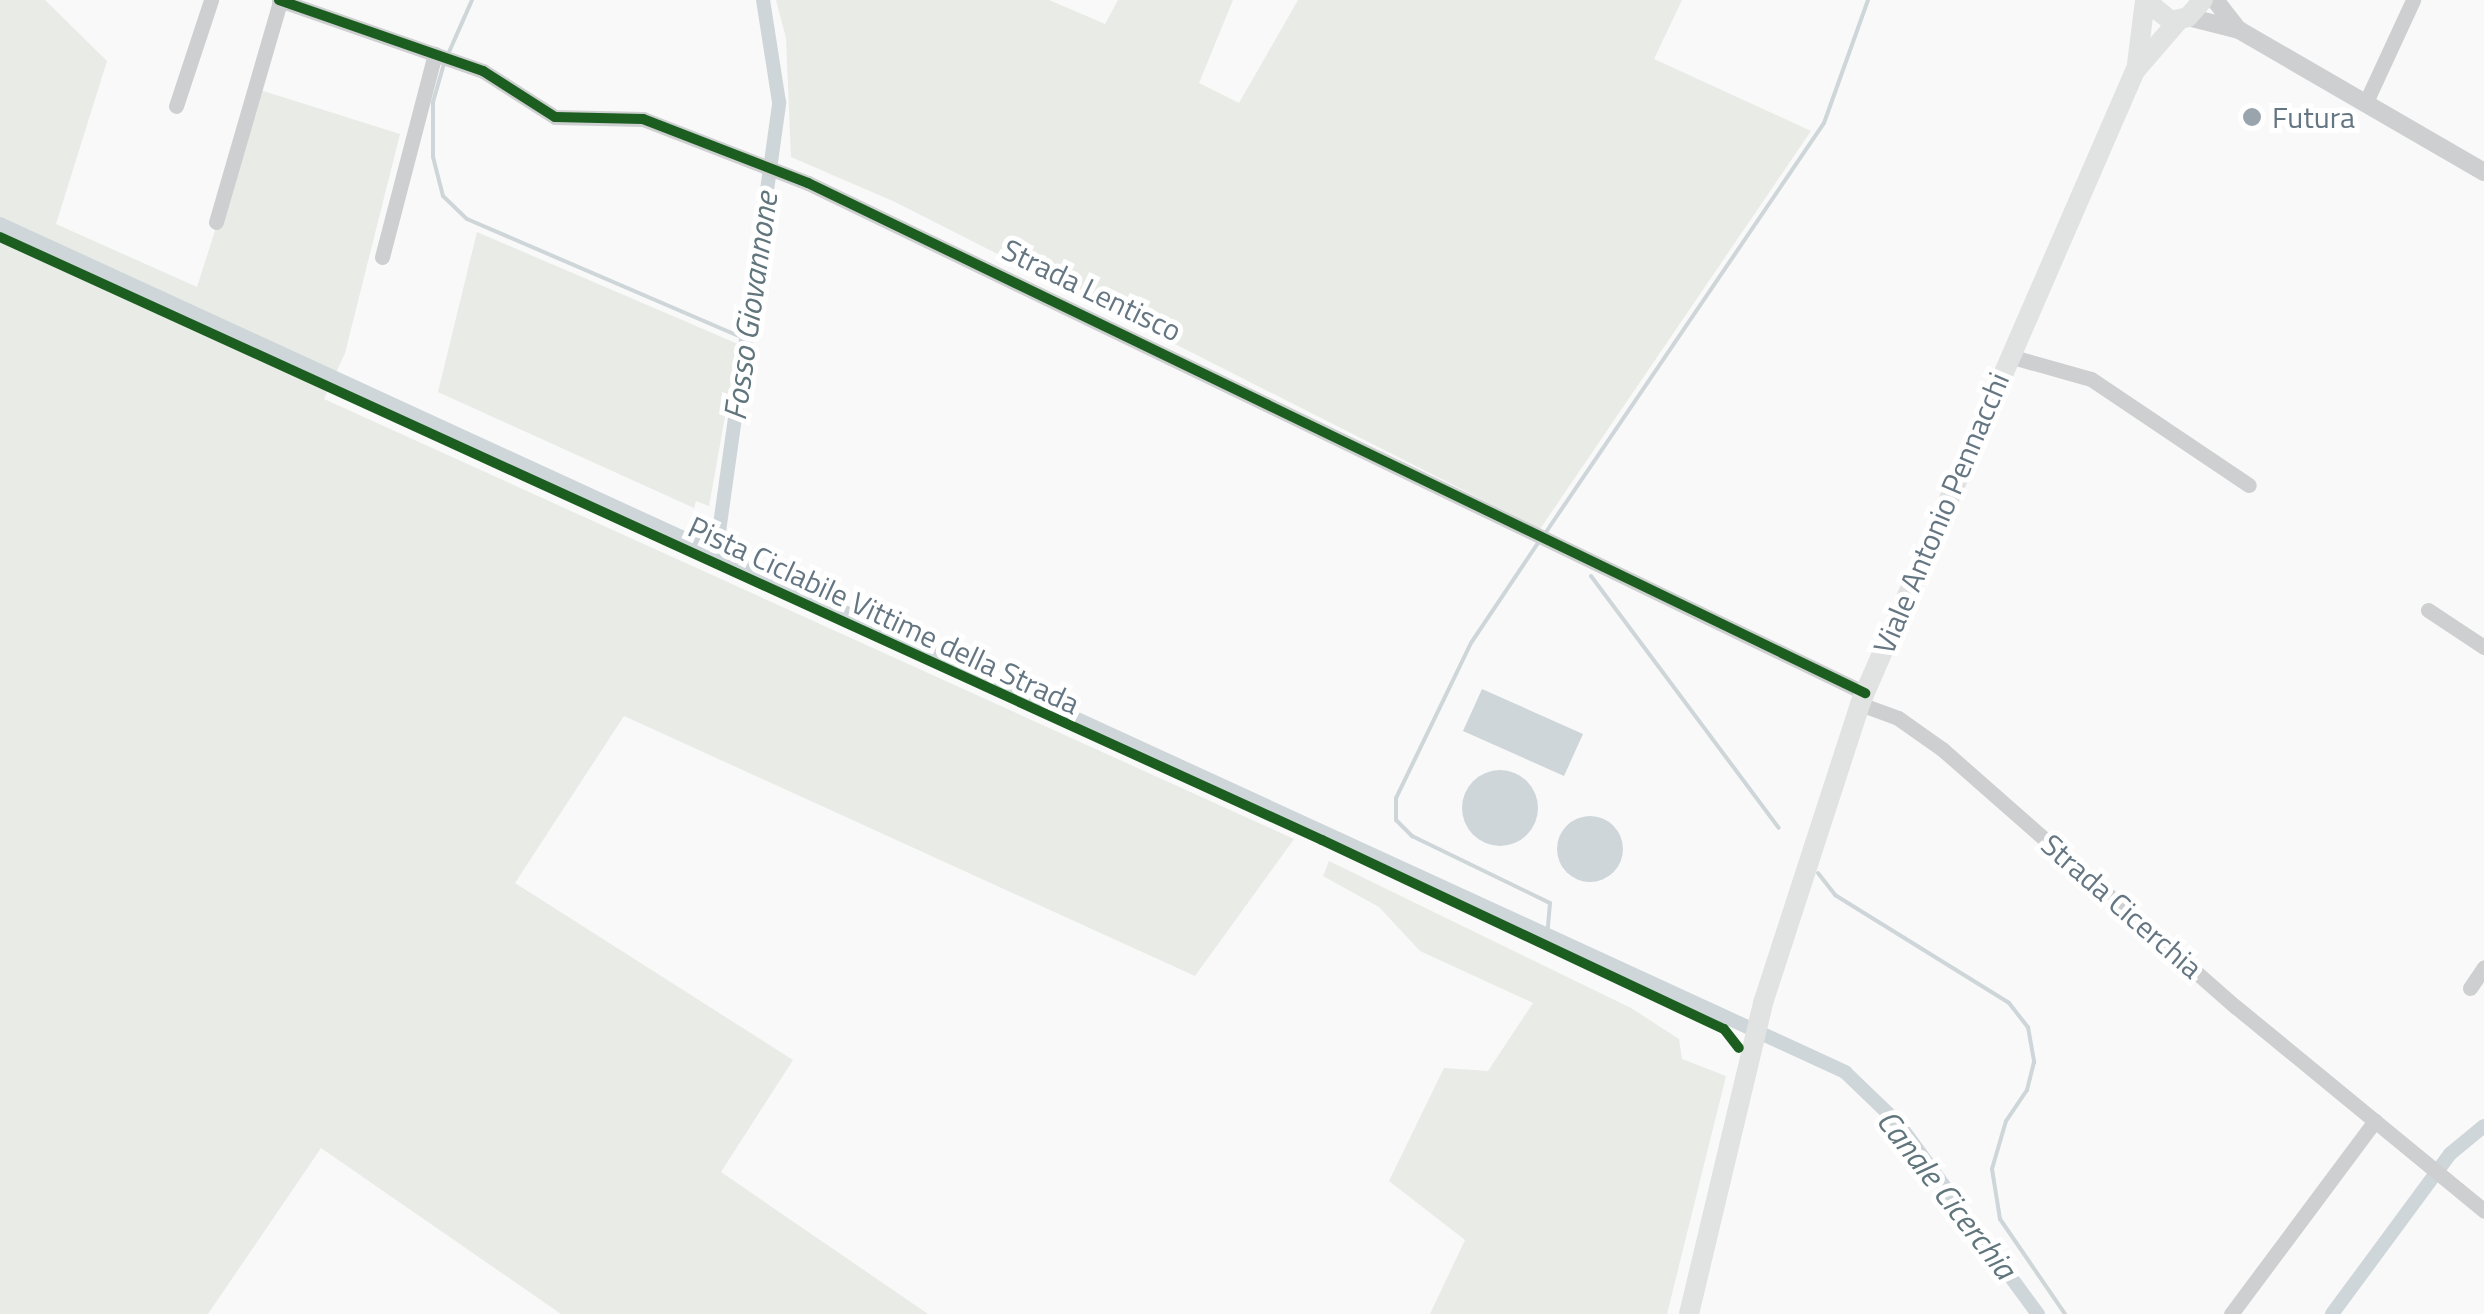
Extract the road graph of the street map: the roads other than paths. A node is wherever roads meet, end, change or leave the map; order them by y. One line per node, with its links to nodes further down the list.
1 (211, 0): 12 (street)
2 (280, 0): 9 (street, Strada Lentisco); 14 (street)
3 (2204, 0): 7 (main road, Viale Antonio Pennacchi)
4 (2216, 0): 8 (street)
5 (2413, 0): 11 (street)
6 (2145, 1): 7 (main road); 10 (main road, Viale Antonio Pennacchi)
7 (2183, 19): 8 (street); 10 (main road, Viale Antonio Pennacchi)
8 (2239, 30): 11 (street)
9 (436, 54): 15 (street); 20 (street, Strada Lentisco)
10 (2136, 71): 16 (main road, Viale Antonio Pennacchi)
11 (2365, 104): 13 (street)
12 (176, 106)
13 (2484, 172)
14 (216, 222)
15 (382, 258)
16 (2008, 356): 17 (street); 20 (main road, Viale Antonio Pennacchi)
17 (2249, 485)
18 (2428, 610): 19 (street)
19 (2484, 647)
20 (1862, 699): 23 (street, Strada Cicerchia); 25 (main road, Viale Antonio Pennacchi)
21 (2484, 966): 22 (street)
22 (2470, 988)
23 (2376, 1121): 24 (street, Strada Cicerchia); 26 (street)
24 (2484, 1210)
25 (1689, 1314)
26 (2231, 1314)

